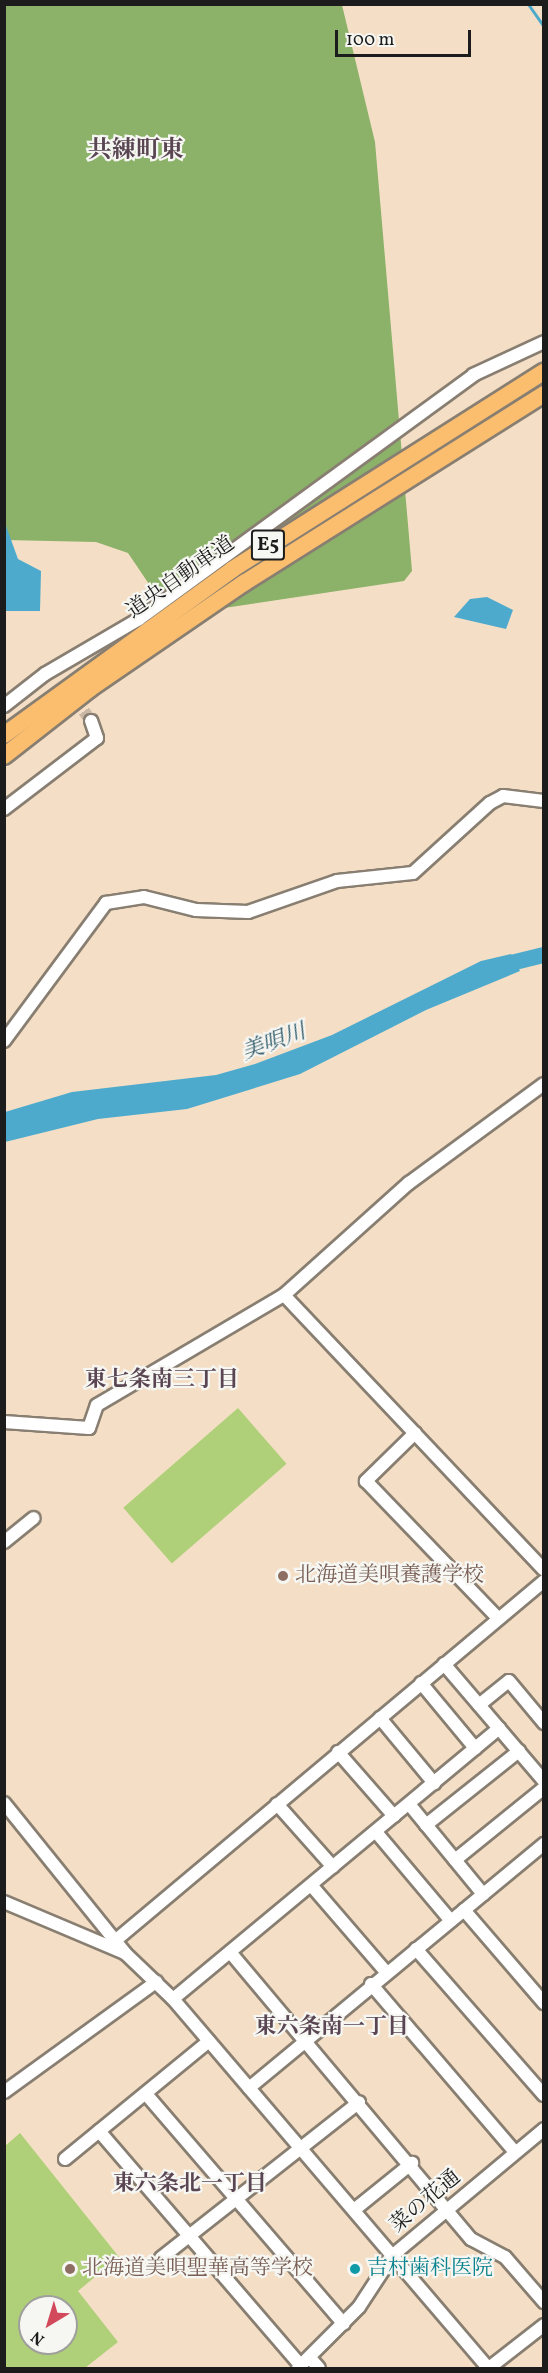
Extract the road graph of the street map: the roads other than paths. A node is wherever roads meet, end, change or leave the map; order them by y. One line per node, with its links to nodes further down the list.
1 (543, 342): 4 (street)
2 (543, 372): 6 (highway, 道央自動車道 / E5)
3 (543, 394): 7 (highway, 道央自動車道 / E5)
4 (4, 706)
5 (91, 721): 9 (street)
6 (4, 735)
7 (4, 756)
8 (543, 801): 10 (street)
9 (4, 809)
10 (4, 1041)
11 (543, 1084): 12 (street)
12 (284, 1295): 13 (street); 14 (street)
13 (4, 1422)
14 (415, 1433): 17 (street); 19 (street)
15 (34, 1518): 16 (street)
16 (4, 1542)
17 (543, 1570)
18 (543, 1581): 19 (street)
19 (498, 1618): 20 (street)
20 (444, 1664): 21 (street); 22 (street)
21 (421, 1683): 23 (street); 26 (street)
22 (479, 1705): 24 (street); 25 (street)
23 (380, 1718): 28 (street); 30 (street)
24 (543, 1723)
25 (499, 1728): 26 (street); 27 (street)
26 (475, 1748): 30 (street)
27 (519, 1751): 29 (street); 36 (street)
28 (338, 1752): 33 (street); 35 (street)
29 (543, 1781)
30 (434, 1783): 34 (street)
31 (543, 1788): 39 (street)
32 (4, 1803): 46 (street)
33 (277, 1804): 40 (street); 46 (street)
34 (409, 1804): 35 (street); 36 (street)
35 (394, 1816): 37 (street)
36 (426, 1825): 39 (street)
37 (376, 1832): 40 (street); 45 (street)
38 (543, 1844): 42 (street)
39 (455, 1860): 42 (street)
40 (333, 1867): 41 (street)
41 (311, 1885): 48 (street); 50 (street)
42 (483, 1894): 44 (street)
43 (4, 1902): 49 (street)
44 (464, 1910): 45 (street); 54 (street)
45 (451, 1921): 47 (street)
46 (116, 1940): 49 (street)
47 (416, 1949): 50 (street); 60 (street)
48 (230, 1952): 53 (street); 55 (street)
49 (125, 1953): 51 (street)
50 (386, 1972): 52 (street)
51 (156, 1982): 53 (street); 58 (street)
52 (371, 1984): 55 (street); 65 (street)
53 (173, 1999): 56 (street)
54 (543, 2003)
55 (305, 2040): 57 (street); 61 (street)
56 (209, 2041): 57 (street); 59 (street)
57 (249, 2088): 64 (street)
58 (4, 2092)
59 (146, 2094): 63 (street); 68 (street)
60 (543, 2094)
61 (359, 2102): 64 (street); 67 (street)
62 (543, 2129): 65 (street, 菜の花通)
63 (99, 2131): 66 (street); 71 (street)
64 (298, 2145): 68 (street); 70 (street)
65 (515, 2152): 69 (street, 菜の花通)
66 (65, 2159)
67 (411, 2163): 69 (street); 70 (street)
68 (235, 2198): 71 (street); 75 (street)
69 (449, 2208): 72 (street, 菜の花通); 74 (street)
70 (354, 2210): 72 (street)
71 (189, 2234): 73 (street); 77 (street)
72 (393, 2255): 75 (street, 菜の花通); 79 (street)
73 (161, 2258)
74 (543, 2302)
75 (344, 2324): 77 (street, 菜の花通)
76 (543, 2325): 79 (street)
77 (303, 2364): 78 (street)
78 (319, 2368)
79 (486, 2368)

